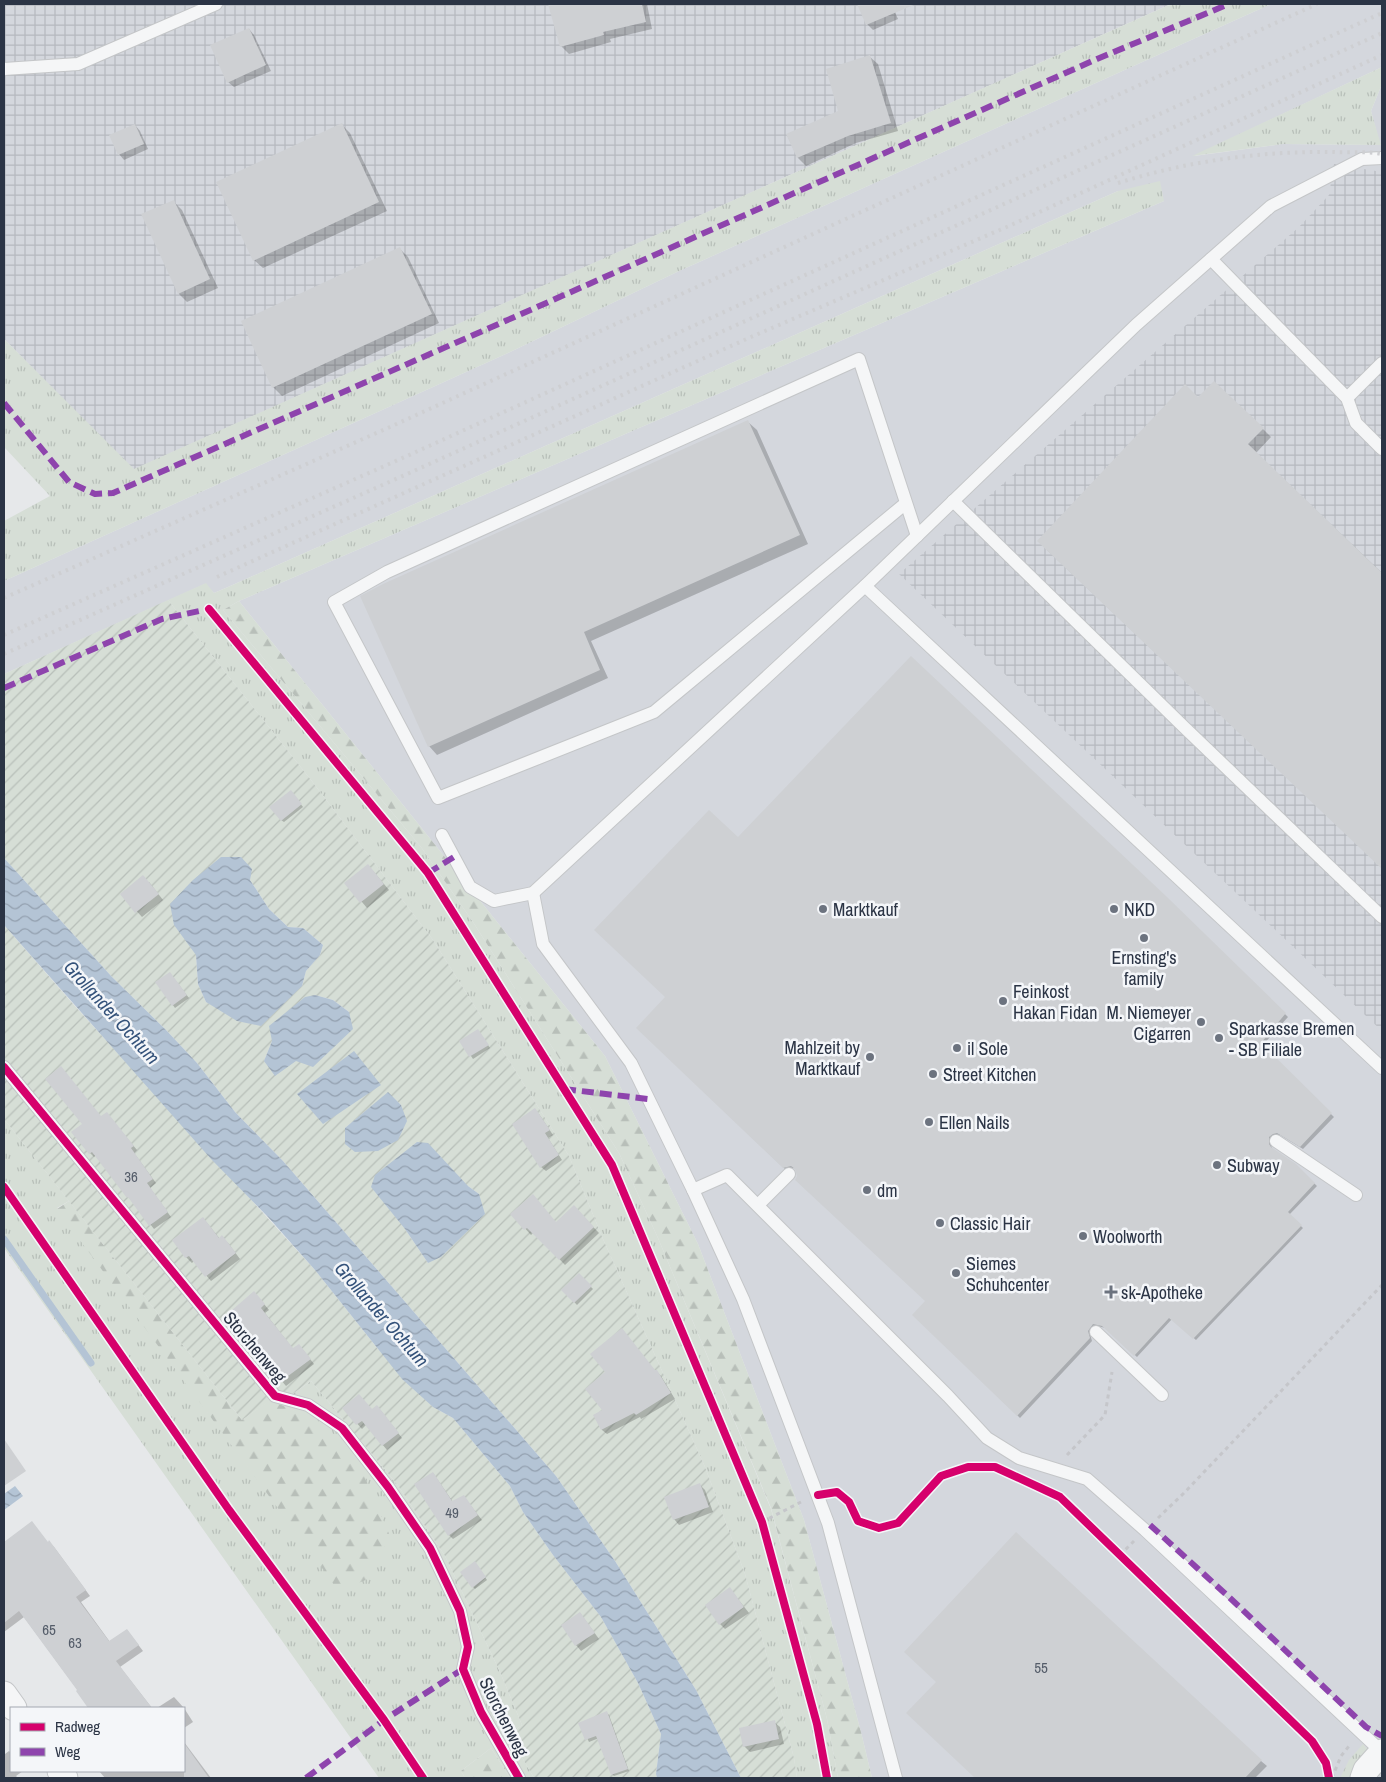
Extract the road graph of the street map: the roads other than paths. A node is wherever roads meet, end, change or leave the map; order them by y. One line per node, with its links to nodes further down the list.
1 (216, 4): 2 (lane)
2 (4, 69)
3 (1382, 158): 4 (lane)
4 (1211, 259): 6 (lane); 8 (lane)
5 (1382, 363): 6 (lane)
6 (1347, 398): 7 (lane)
7 (1382, 449)
8 (954, 501): 10 (lane); 14 (lane)
9 (906, 503): 9 (lane); 10 (lane)
10 (916, 536): 11 (lane)
11 (865, 586): 13 (lane); 16 (lane)
12 (442, 835): 13 (lane)
13 (533, 893): 19 (lane)
14 (1382, 917)
15 (4, 1067): 27 (lane, Storchenweg)
16 (1382, 1068)
17 (1276, 1141): 20 (lane)
18 (789, 1174): 21 (lane)
19 (693, 1190): 21 (lane); 28 (lane)
20 (1356, 1195)
21 (758, 1205): 26 (lane)
22 (1096, 1332): 23 (lane)
23 (1162, 1395)
24 (4, 1694): 25 (street)
25 (13, 1707)
26 (1382, 1752): 29 (street)
27 (519, 1778)
28 (896, 1778)
29 (1363, 1778)

